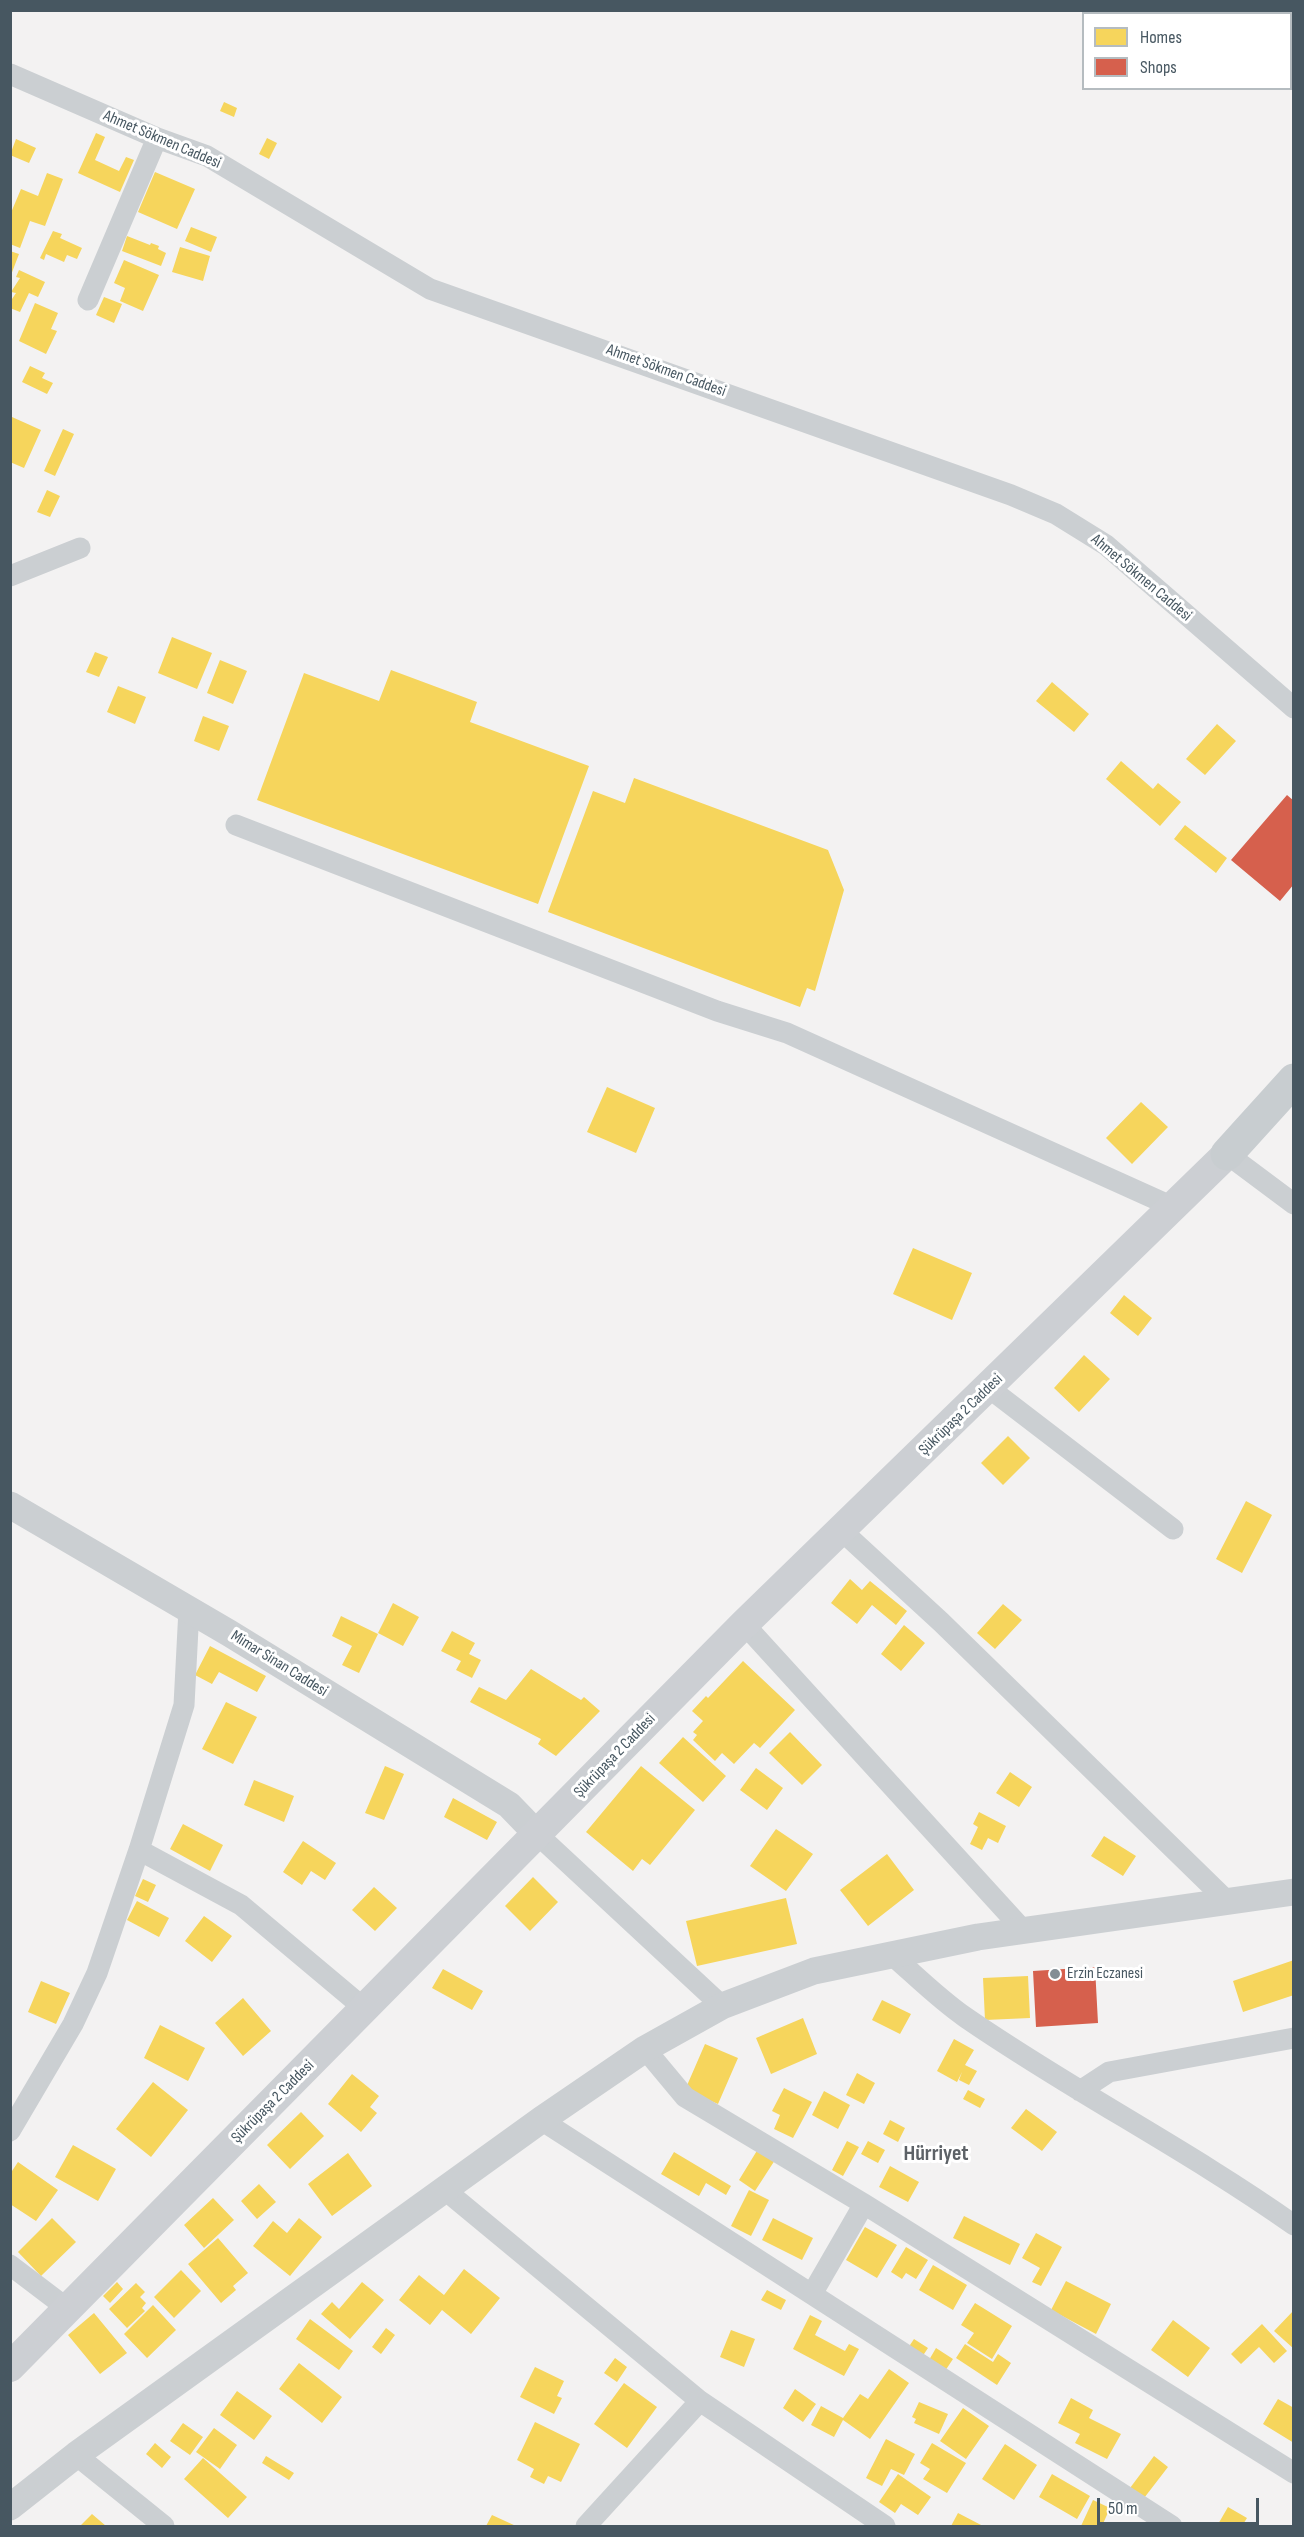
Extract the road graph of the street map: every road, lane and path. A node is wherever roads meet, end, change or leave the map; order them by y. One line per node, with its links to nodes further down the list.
1 (10, 74): 2 (street, Ahmet Sökmen Caddesi)
2 (157, 138): 3 (street); 6 (street, Ahmet Sökmen Caddesi)
3 (88, 300)
4 (80, 548): 5 (street)
5 (10, 576)
6 (1293, 708)
7 (236, 825): 12 (street)
8 (1293, 1080): 10 (main road)
9 (1293, 1092): 10 (main road)
10 (1227, 1154): 11 (street); 12 (main road, Şükrüpaşa 2 Caddesi)
11 (1293, 1204)
12 (1173, 1207): 13 (main road, Şükrüpaşa 2 Caddesi)
13 (989, 1388): 15 (street); 16 (main road, Şükrüpaşa 2 Caddesi)
14 (10, 1505): 17 (street, Mimar Sinan Caddesi)
15 (1173, 1529)
16 (842, 1530): 18 (main road, Şükrüpaşa 2 Caddesi); 22 (street)
17 (189, 1609): 19 (street, Mimar Sinan Caddesi); 20 (street)
18 (744, 1624): 19 (main road, Şükrüpaşa 2 Caddesi); 23 (street)
19 (538, 1835): 25 (street); 26 (main road, Şükrüpaşa 2 Caddesi)
20 (139, 1850): 26 (street); 31 (street)
21 (1293, 1892): 22 (street)
22 (1228, 1902): 23 (street)
23 (1023, 1930): 24 (street)
24 (892, 1955): 25 (street); 29 (street)
25 (722, 2006): 28 (street)
26 (365, 2009): 37 (main road, Şükrüpaşa 2 Caddesi)
27 (1293, 2038): 29 (street)
28 (645, 2049): 30 (street); 33 (street)
29 (1080, 2091): 34 (street)
30 (541, 2120): 32 (street); 36 (street)
31 (10, 2131)
32 (445, 2190): 39 (street); 40 (street)
33 (864, 2204): 36 (street); 41 (street)
34 (1293, 2225)
35 (10, 2265): 37 (street)
36 (812, 2294): 46 (street)
37 (68, 2309): 38 (main road, Şükrüpaşa 2 Caddesi)
38 (10, 2367)
39 (700, 2401): 44 (street); 45 (street)
40 (76, 2455): 42 (street); 43 (street)
41 (1293, 2473)
42 (10, 2507)
43 (164, 2526)
44 (586, 2526)
45 (885, 2526)
46 (1172, 2526)

